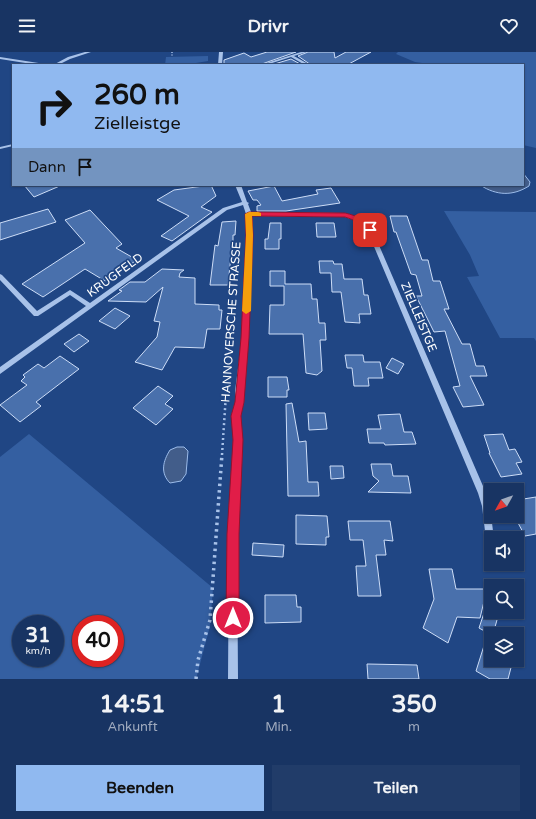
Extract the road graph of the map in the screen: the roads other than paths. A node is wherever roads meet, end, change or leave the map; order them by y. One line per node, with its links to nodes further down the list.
1 (89, 52): 7 (street)
2 (222, 52): 8 (street)
3 (305, 52): 4 (street)
4 (291, 56): 9 (street); 10 (street)
5 (0, 58): 6 (street)
6 (39, 64)
7 (57, 64)
8 (220, 64)
9 (265, 64)
10 (306, 64)
11 (12, 145): 12 (street)
12 (0, 148)
13 (238, 186): 14 (street, HANNOVERSCHE STRASSE)
14 (246, 203): 15 (street, HANNOVERSCHE STRASSE); 17 (street, KRUGFELD)
15 (249, 214): 19 (street, ZIELLEISTGE); 20 (street, HANNOVERSCHE STRASSE)
16 (0, 276): 17 (street)
17 (91, 306): 18 (street, KRUGFELD)
18 (0, 371)
19 (489, 531)
20 (233, 679)

